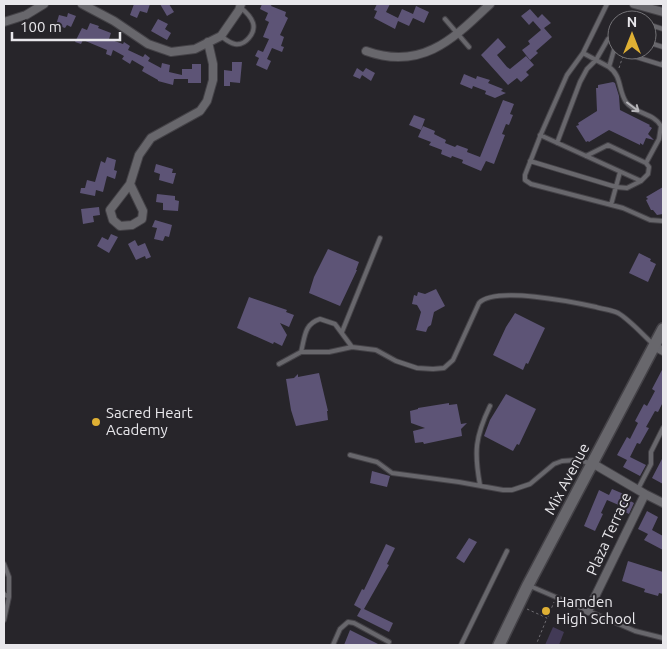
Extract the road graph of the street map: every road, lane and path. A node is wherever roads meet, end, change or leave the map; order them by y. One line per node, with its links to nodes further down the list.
1 (44, 4): 9 (street)
2 (82, 4): 12 (street)
3 (490, 4): 10 (street)
4 (607, 4): 15 (lane)
5 (240, 5): 11 (street); 11 (lane)
6 (635, 6): 7 (street)
7 (663, 12)
8 (445, 19): 10 (lane)
9 (4, 22)
10 (458, 34): 13 (lane); 14 (street)
11 (221, 36): 12 (street)
12 (208, 42): 29 (street)
13 (469, 47)
14 (366, 51)
15 (583, 52): 16 (lane); 22 (lane)
16 (596, 60): 20 (lane); 20 (lane); 23 (lane)
17 (622, 60): 21 (path)
18 (646, 60): 19 (lane)
19 (663, 63)
20 (609, 68): 21 (lane)
21 (616, 72): 26 (lane, one-way to 26)
22 (540, 135): 23 (lane); 25 (lane)
23 (557, 143): 24 (lane)
24 (586, 156): 26 (lane); 27 (lane)
25 (530, 162): 30 (lane); 31 (lane)
26 (646, 163): 28 (lane)
27 (620, 172): 28 (lane); 30 (lane)
28 (641, 182): 30 (lane)
29 (130, 184): 29 (street)
30 (616, 187): 31 (lane)
31 (611, 205): 32 (lane)
32 (663, 221)
33 (380, 238): 35 (lane)
34 (663, 328): 37 (street, Mix Avenue)
35 (342, 332): 36 (lane); 38 (lane)
36 (352, 347): 37 (lane); 38 (lane)
37 (659, 348): 43 (street, Mix Avenue)
38 (301, 352): 39 (lane)
39 (279, 364)
40 (490, 406): 44 (lane)
41 (663, 428): 45 (lane)
42 (350, 455): 44 (lane)
43 (592, 463): 44 (lane); 45 (street, Plaza Terrace); 49 (street, Mix Avenue)
44 (480, 485)
45 (641, 492): 46 (street); 54 (street, Plaza Terrace)
46 (663, 503)
47 (507, 551): 60 (lane)
48 (4, 564): 51 (lane)
49 (528, 585): 52 (lane); 61 (street, Mix Avenue)
50 (4, 594): 51 (lane)
51 (9, 597): 56 (lane)
52 (556, 598): 54 (lane); 55 (path)
53 (526, 609): 55 (path)
54 (588, 611): 57 (lane)
55 (547, 618): 62 (path)
56 (4, 620)
57 (663, 638)
58 (389, 642): 59 (lane)
59 (333, 645)
60 (461, 645)
61 (499, 645)
62 (536, 645)

